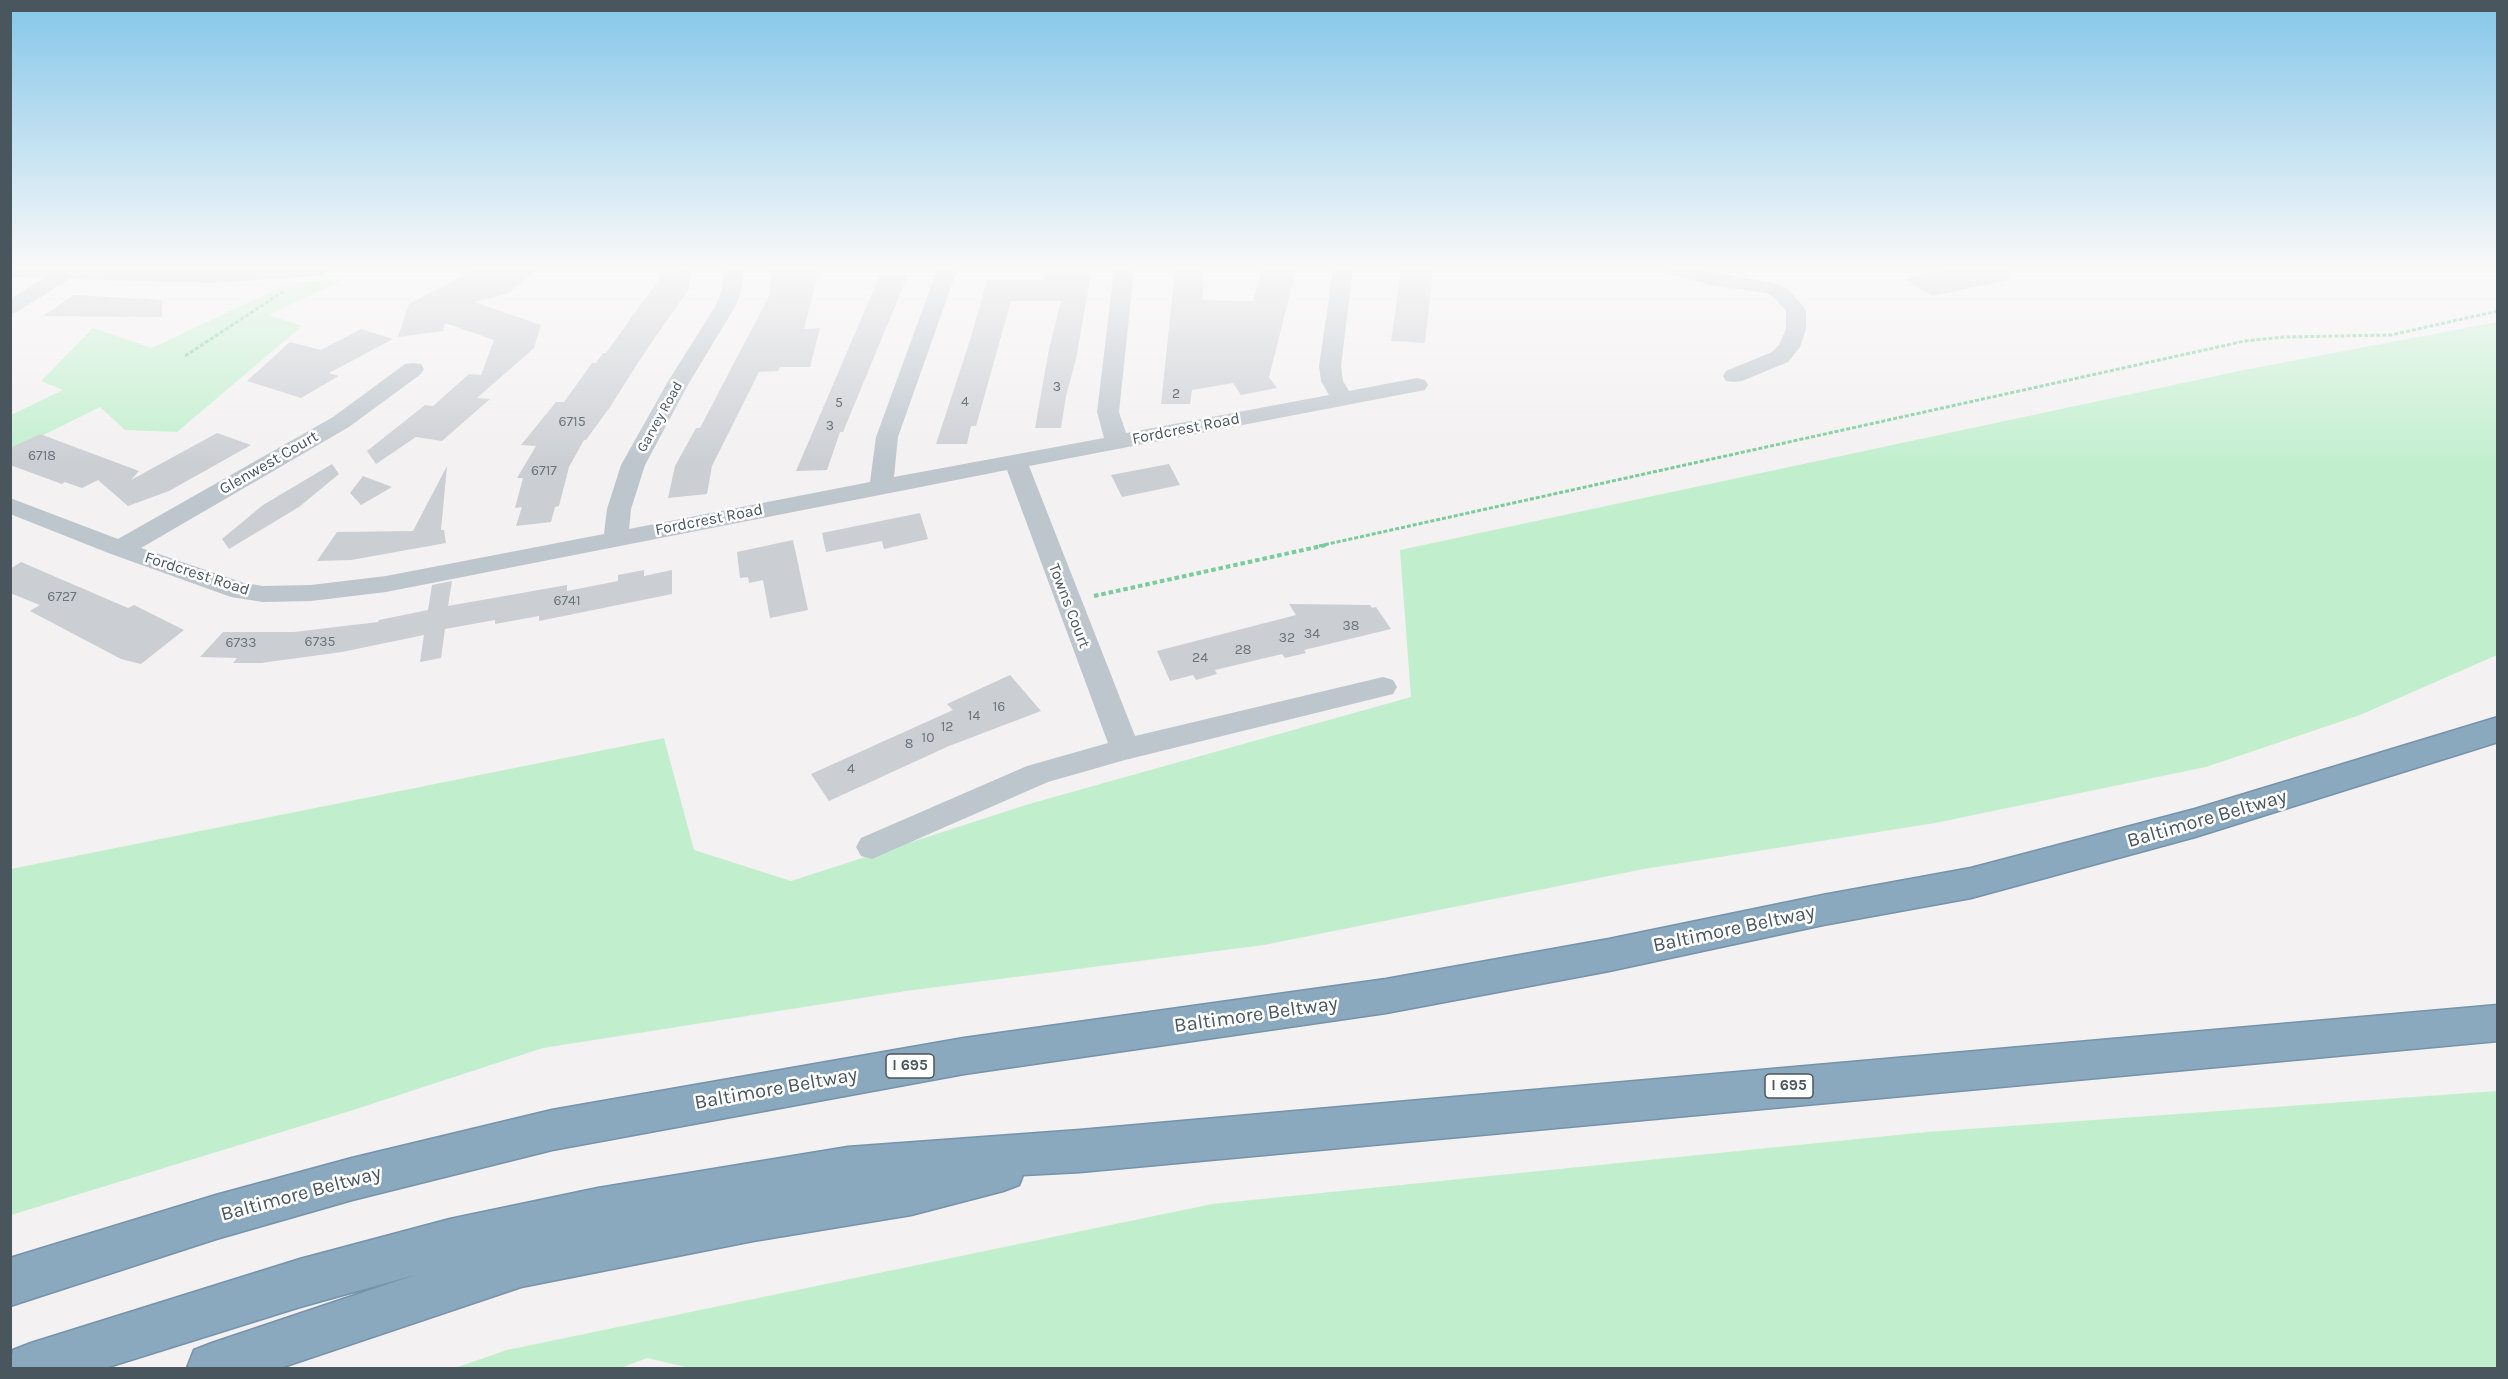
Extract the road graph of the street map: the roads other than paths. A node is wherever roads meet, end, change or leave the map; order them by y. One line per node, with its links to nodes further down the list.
1 (708, 334): 14 (street, Garvey Road)
2 (922, 334): 12 (street)
3 (1117, 334): 10 (street)
4 (1334, 334): 9 (street)
5 (1794, 334): 7 (street)
6 (413, 369): 15 (street, Glenwest Court)
7 (1734, 376)
8 (1417, 386): 9 (street, Fordcrest Road)
9 (1342, 399): 10 (street, Fordcrest Road)
10 (1117, 442): 11 (street, Fordcrest Road)
11 (1015, 461): 12 (street, Fordcrest Road); 19 (street, Towns Court)
12 (881, 487): 14 (street, Fordcrest Road)
13 (10, 506): 15 (street, Fordcrest Road)
14 (616, 538): 15 (street, Fordcrest Road)
15 (120, 549)
16 (1383, 687): 19 (street)
17 (2498, 708): 21 (highway)
18 (2498, 729): 21 (highway, Baltimore Beltway / I 695)
19 (1125, 749): 20 (street)
20 (872, 847)
21 (1823, 910): 24 (highway, Baltimore Beltway / I 695)
22 (2498, 1023): 23 (highway, I 695)
23 (1080, 1151): 25 (highway, I 695); 26 (highway)
24 (10, 1282)
25 (32, 1368)
26 (212, 1368)

